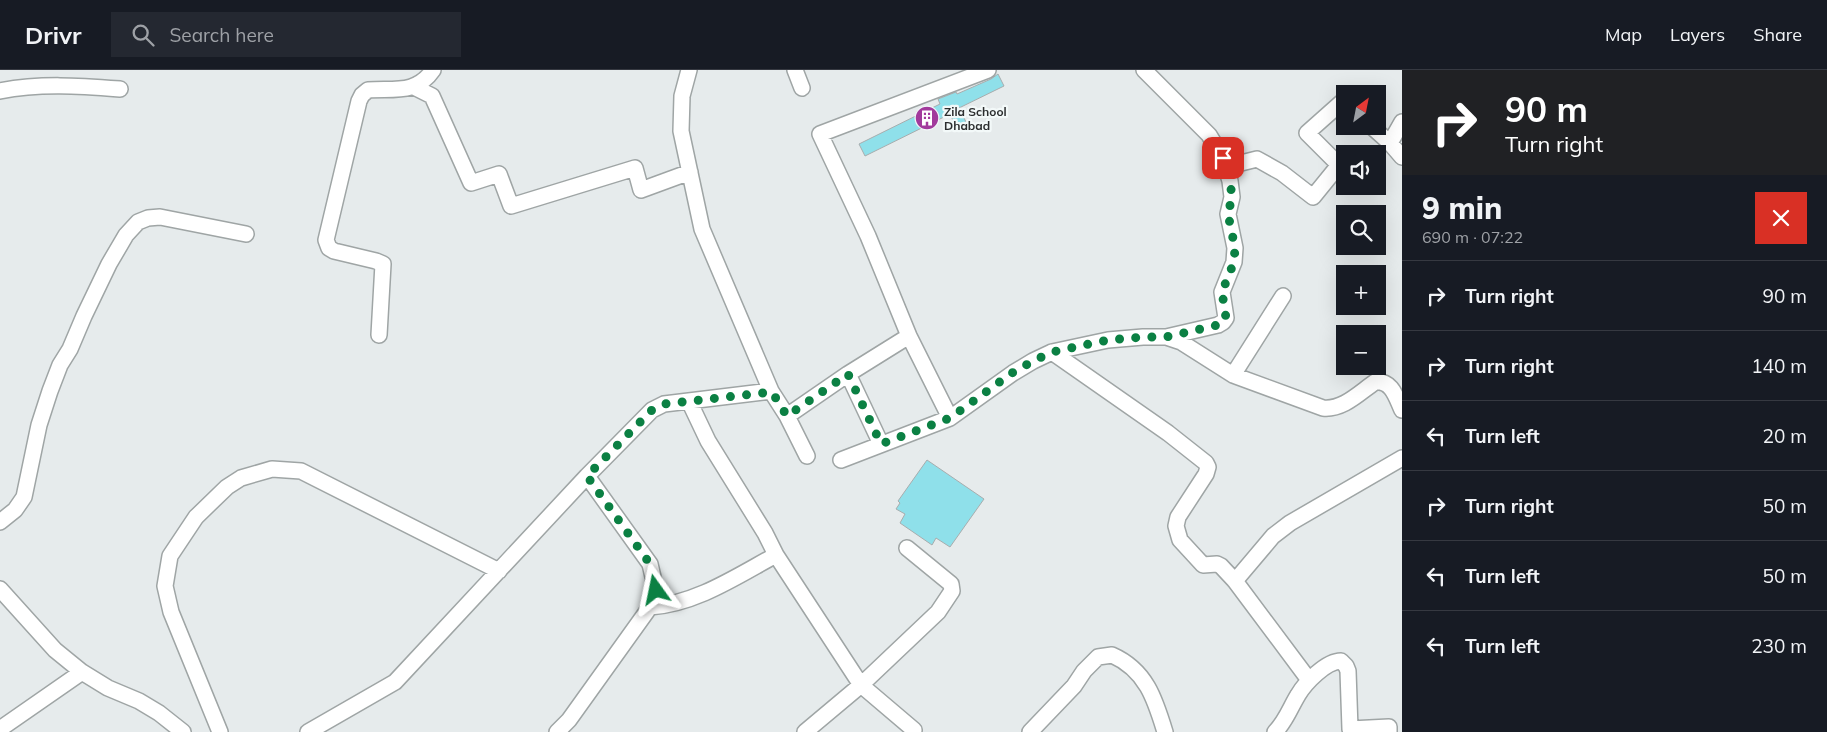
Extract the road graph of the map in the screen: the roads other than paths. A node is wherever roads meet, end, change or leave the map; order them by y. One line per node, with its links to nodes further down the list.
1 (433, 70): 6 (street)
2 (690, 70): 16 (street)
3 (796, 70): 7 (street)
4 (988, 70): 20 (street)
5 (1144, 70): 15 (street)
6 (414, 87): 16 (street); 19 (street)
7 (802, 88)
8 (120, 89): 9 (street)
9 (0, 91)
10 (1336, 106): 15 (street)
11 (1402, 122): 13 (street)
12 (1380, 135): 13 (street)
13 (1390, 144): 14 (street)
14 (1402, 157)
15 (1225, 167): 21 (street)
16 (690, 172): 26 (street)
17 (246, 234): 36 (street)
18 (1283, 296): 24 (street)
19 (379, 335)
20 (909, 336): 23 (street); 30 (street)
21 (1166, 337): 22 (street); 24 (street)
22 (1052, 352): 30 (street); 40 (street)
23 (848, 374): 29 (street); 31 (street)
24 (1233, 374): 25 (street)
25 (1396, 382): 28 (street)
26 (772, 392): 27 (street); 29 (street)
27 (689, 401): 35 (street); 38 (street)
28 (1402, 410)
29 (787, 416): 32 (street)
30 (950, 418): 31 (street)
31 (881, 444): 34 (street)
32 (806, 456)
33 (1402, 458): 40 (street)
34 (841, 460)
35 (587, 476): 39 (street); 42 (street)
36 (0, 522)
37 (907, 548): 45 (street)
38 (776, 555): 42 (street); 45 (street)
39 (499, 571): 49 (street); 50 (street)
40 (1235, 581): 44 (street)
41 (0, 588): 43 (street)
42 (650, 606): 51 (street)
43 (82, 672): 46 (street); 48 (street)
44 (1309, 680): 55 (street); 56 (street)
45 (861, 685): 47 (street); 52 (street)
46 (0, 729)
47 (914, 730)
48 (183, 732)
49 (220, 732)
50 (308, 732)
51 (557, 732)
52 (805, 732)
53 (1030, 732): 54 (street)
54 (1165, 732)
55 (1275, 732)
56 (1389, 732)

